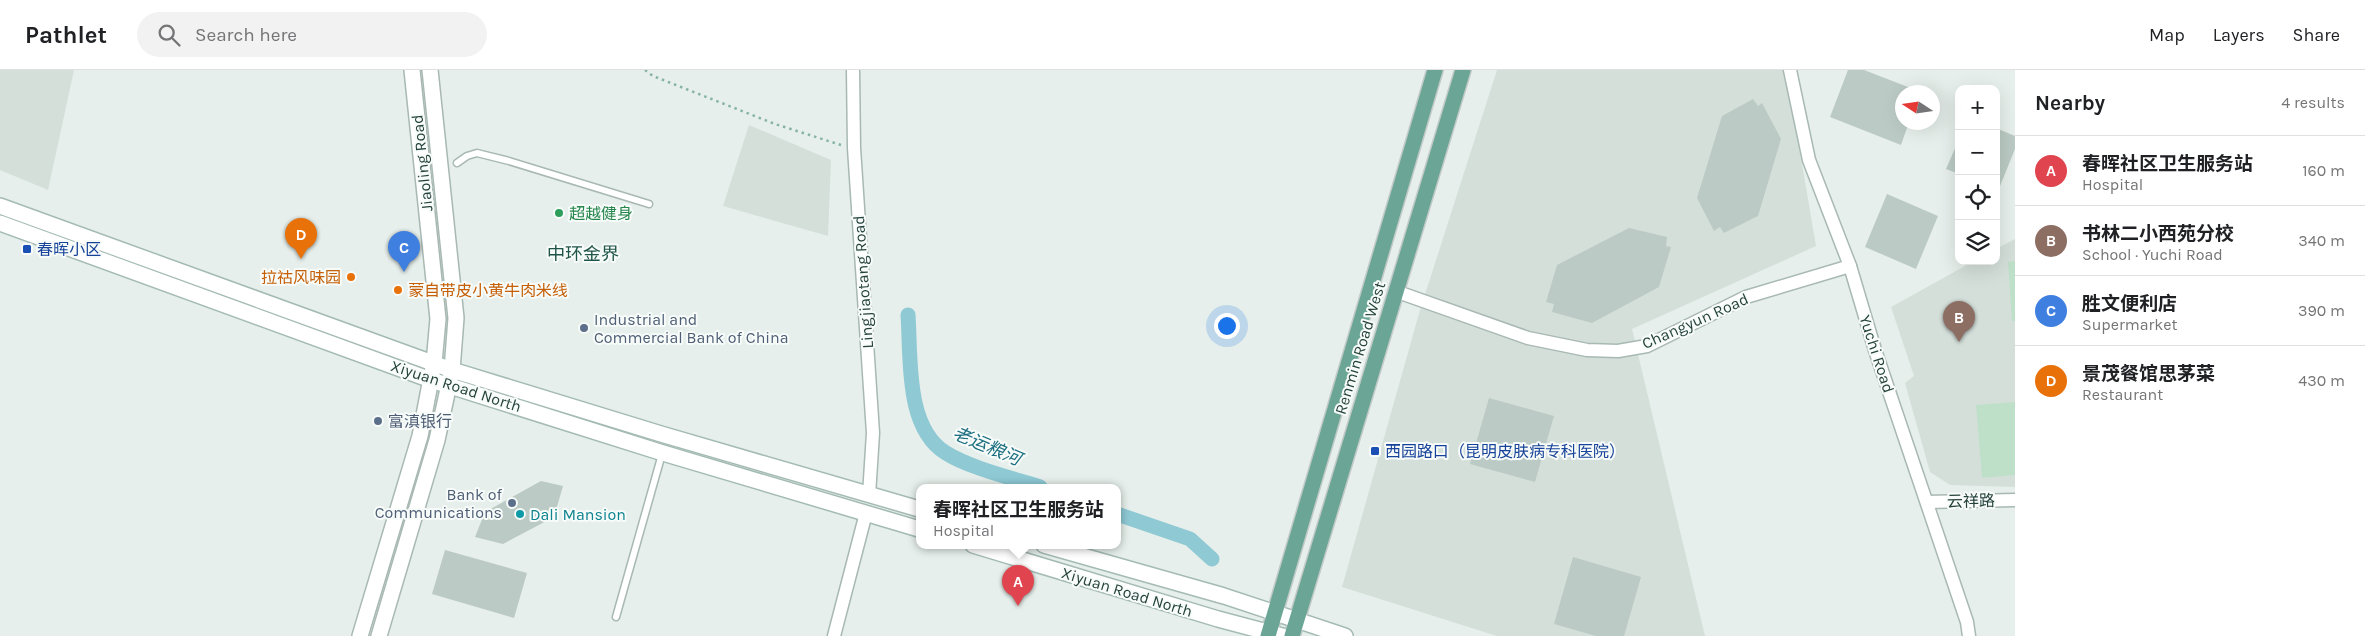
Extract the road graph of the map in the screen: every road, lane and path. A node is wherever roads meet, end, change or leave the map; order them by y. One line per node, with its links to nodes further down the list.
1 (412, 70): 15 (main road, Jiaoling Road)
2 (430, 70): 16 (main road, Jiaoling Road)
3 (645, 70): 8 (path)
4 (854, 70): 8 (street, Lingjiaotang Road)
5 (1435, 70): 28 (main road, Renmin Road West)
6 (1464, 70): 14 (main road, Renmin Road West)
7 (1790, 70): 13 (street, Yuchi Road)
8 (854, 148): 20 (street, Lingjiaotang Road)
9 (457, 163): 10 (lane)
10 (649, 204)
11 (0, 206): 15 (main road, Xiyuan Road North)
12 (0, 223): 17 (main road, Xiyuan Road North)
13 (1850, 266): 14 (street, Changyun Road); 22 (street, Yuchi Road)
14 (1395, 291): 30 (main road, Renmin Road West)
15 (434, 363): 16 (main road, Xiyuan Road North); 17 (main road, Jiaoling Road)
16 (452, 370): 18 (main road, Jiaoling Road); 20 (main road, Xiyuan Road North)
17 (431, 380): 18 (main road, Xiyuan Road North); 32 (main road, Jiaoling Road)
18 (450, 385): 19 (main road, Xiyuan Road North); 33 (main road, Jiaoling Road)
19 (663, 453): 24 (main road, Xiyuan Road North); 29 (lane)
20 (869, 495): 23 (main road, Xiyuan Road North)
21 (2015, 500): 22 (street, 云祥路)
22 (1927, 502): 37 (street, Yuchi Road)
23 (916, 508)
24 (866, 513): 25 (main road, Xiyuan Road North); 34 (street)
25 (916, 528)
26 (985, 549): 31 (main road, Xiyuan Road North)
27 (1058, 549): 28 (main road, Xiyuan Road North)
28 (1275, 612): 30 (main road, Xiyuan Road North); 31 (main road, Renmin Road West)
29 (616, 617)
30 (1297, 619): 35 (main road, Renmin Road West); 36 (main road, Xiyuan Road North)
31 (1273, 635)
32 (360, 636)
33 (379, 636)
34 (834, 636)
35 (1292, 636)
36 (1345, 636)
37 (1969, 636)

